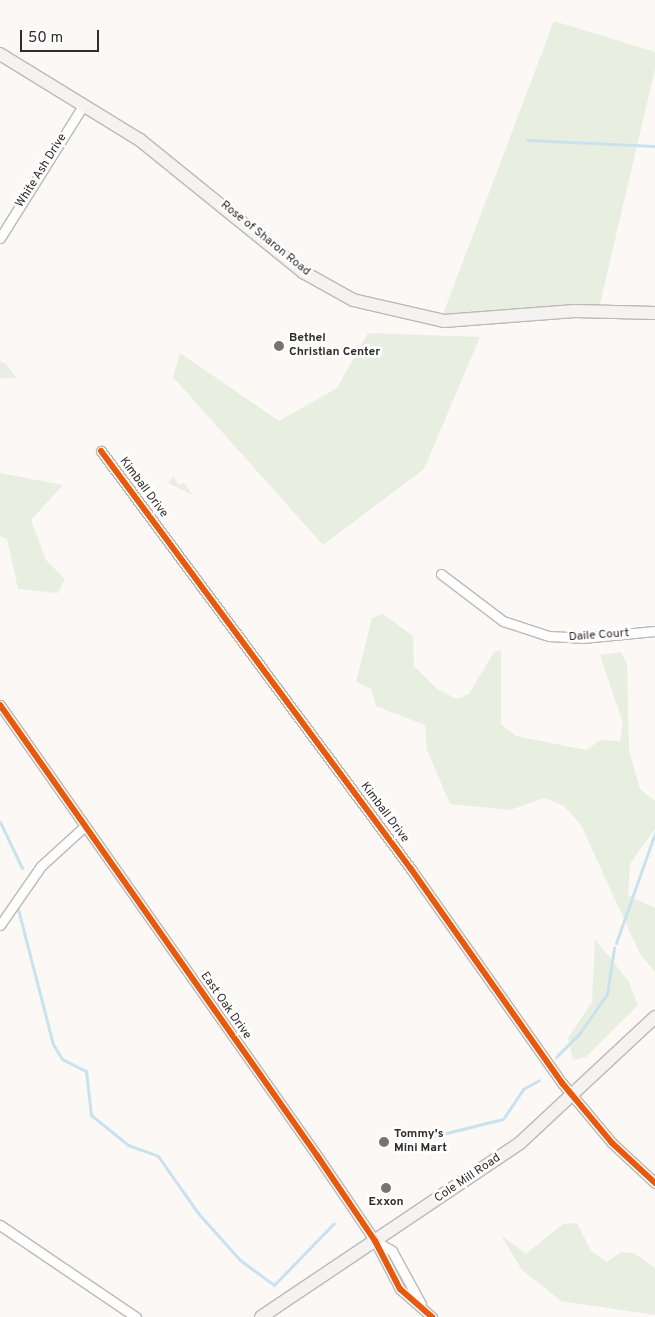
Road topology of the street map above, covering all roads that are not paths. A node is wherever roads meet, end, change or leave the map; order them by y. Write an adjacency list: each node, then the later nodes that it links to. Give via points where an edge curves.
1 (0, 54): 2 (street, Rose of Sharon Road)
2 (84, 104): 3 (street, White Ash Drive); 4 (street, Rose of Sharon Road, via 168,161 303,272 375,309 426,320 465,322 575,311)
3 (0, 238)
4 (655, 313)
5 (101, 451): 12 (street, Kimball Drive, via 411,869)
6 (441, 574): 7 (street, Daile Court, via 503,620 548,636 582,638)
7 (655, 631)
8 (0, 705): 9 (street, East Oak Drive)
9 (85, 826): 10 (street, via 41,866); 15 (street, East Oak Drive)
10 (0, 925)
11 (655, 1016): 12 (street, Cole Mill Road)
12 (572, 1097): 13 (street, Kimball Drive); 15 (street, Cole Mill Road, via 521,1142)
13 (655, 1183)
14 (0, 1225): 17 (street)
15 (375, 1241): 16 (street, East Oak Drive, via 400,1289); 16 (street, East Oak Drive, via 392,1251); 18 (street, Cole Mill Road)
16 (422, 1306): 19 (street, East Oak Drive)
17 (136, 1317)
18 (261, 1317)
19 (432, 1317)

